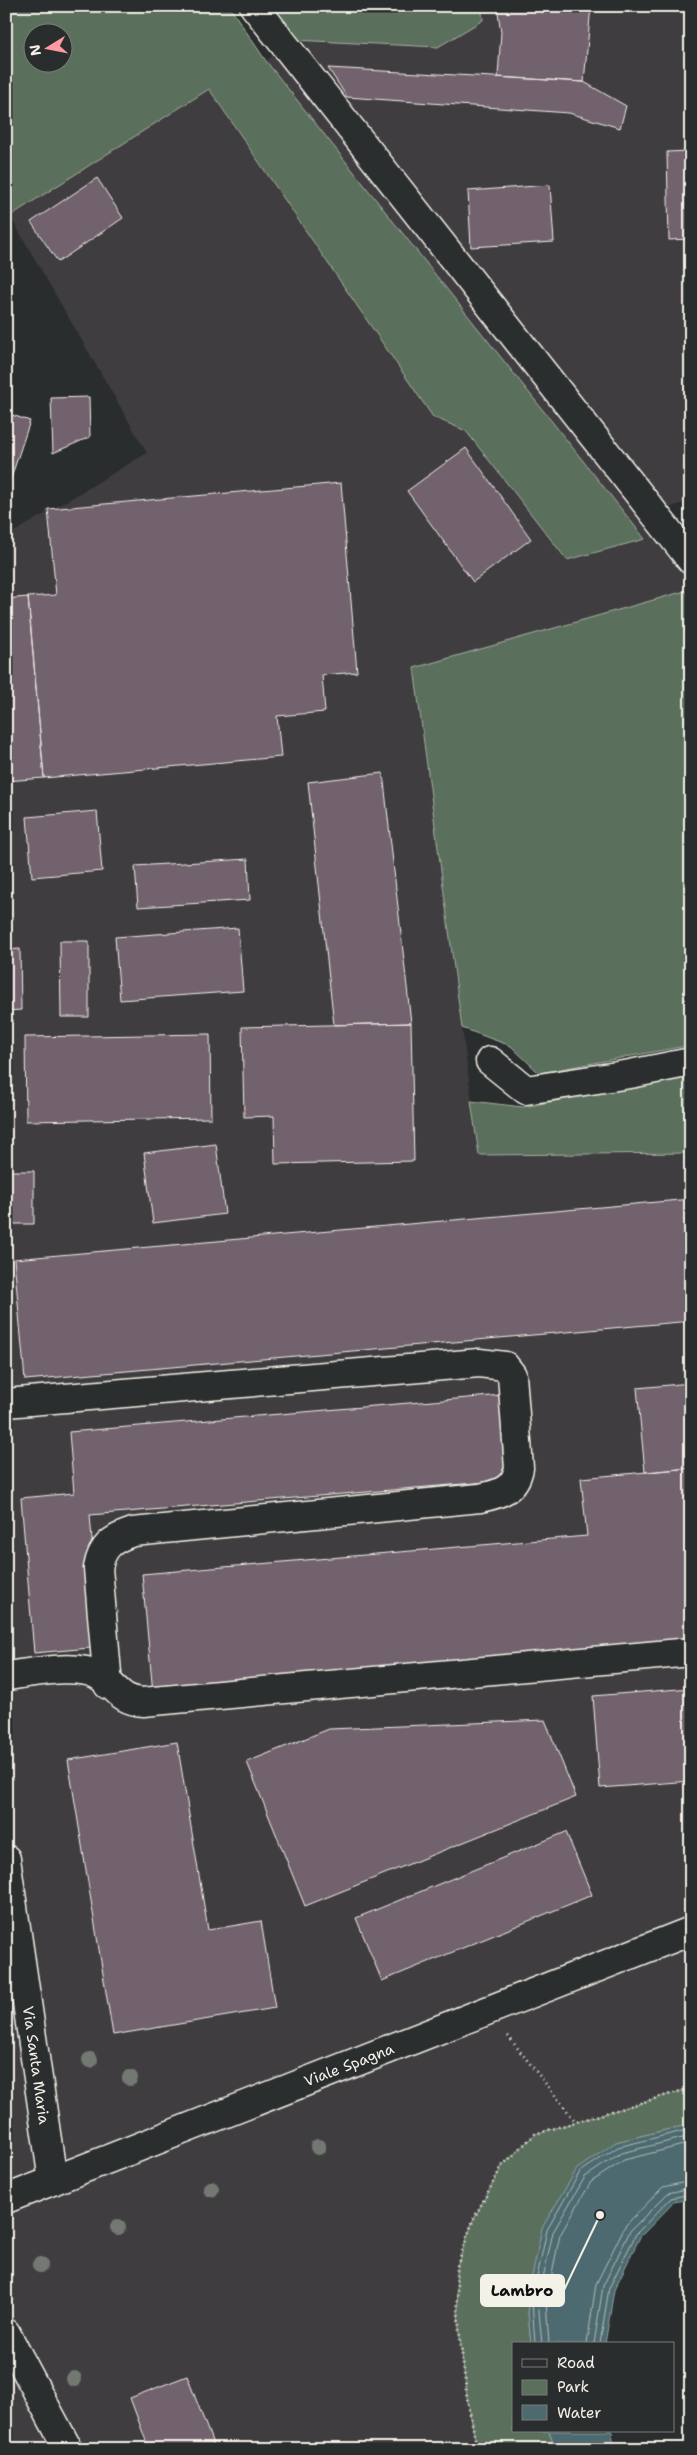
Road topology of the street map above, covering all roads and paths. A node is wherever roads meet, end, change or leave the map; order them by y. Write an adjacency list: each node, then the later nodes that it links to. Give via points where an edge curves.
1 (254, 6): 2 (street)
2 (691, 560)
3 (490, 1061): 4 (street, via 526,1090)
4 (691, 1062)
5 (6, 1403): 8 (street, via 480,1363 505,1366 512,1375 519,1468 512,1486 501,1492 480,1498 132,1532 108,1543 100,1554 98,1568)
6 (691, 1652): 8 (street, via 143,1702 131,1702)
7 (6, 1676): 8 (street, via 85,1670 100,1676)
8 (108, 1685)
9 (7, 1869): 14 (street, Via Santa Maria)
10 (691, 1931): 11 (street, Viale Spagna)
11 (488, 2010): 13 (path); 14 (street, Viale Spagna)
12 (691, 2088): 13 (path)
13 (576, 2122): 18 (path, via 535,2134 502,2166 472,2220 456,2269 467,2397)
14 (53, 2181): 15 (street, Viale Spagna)
15 (6, 2199)
16 (6, 2333): 17 (street)
17 (68, 2449)
18 (478, 2449)

